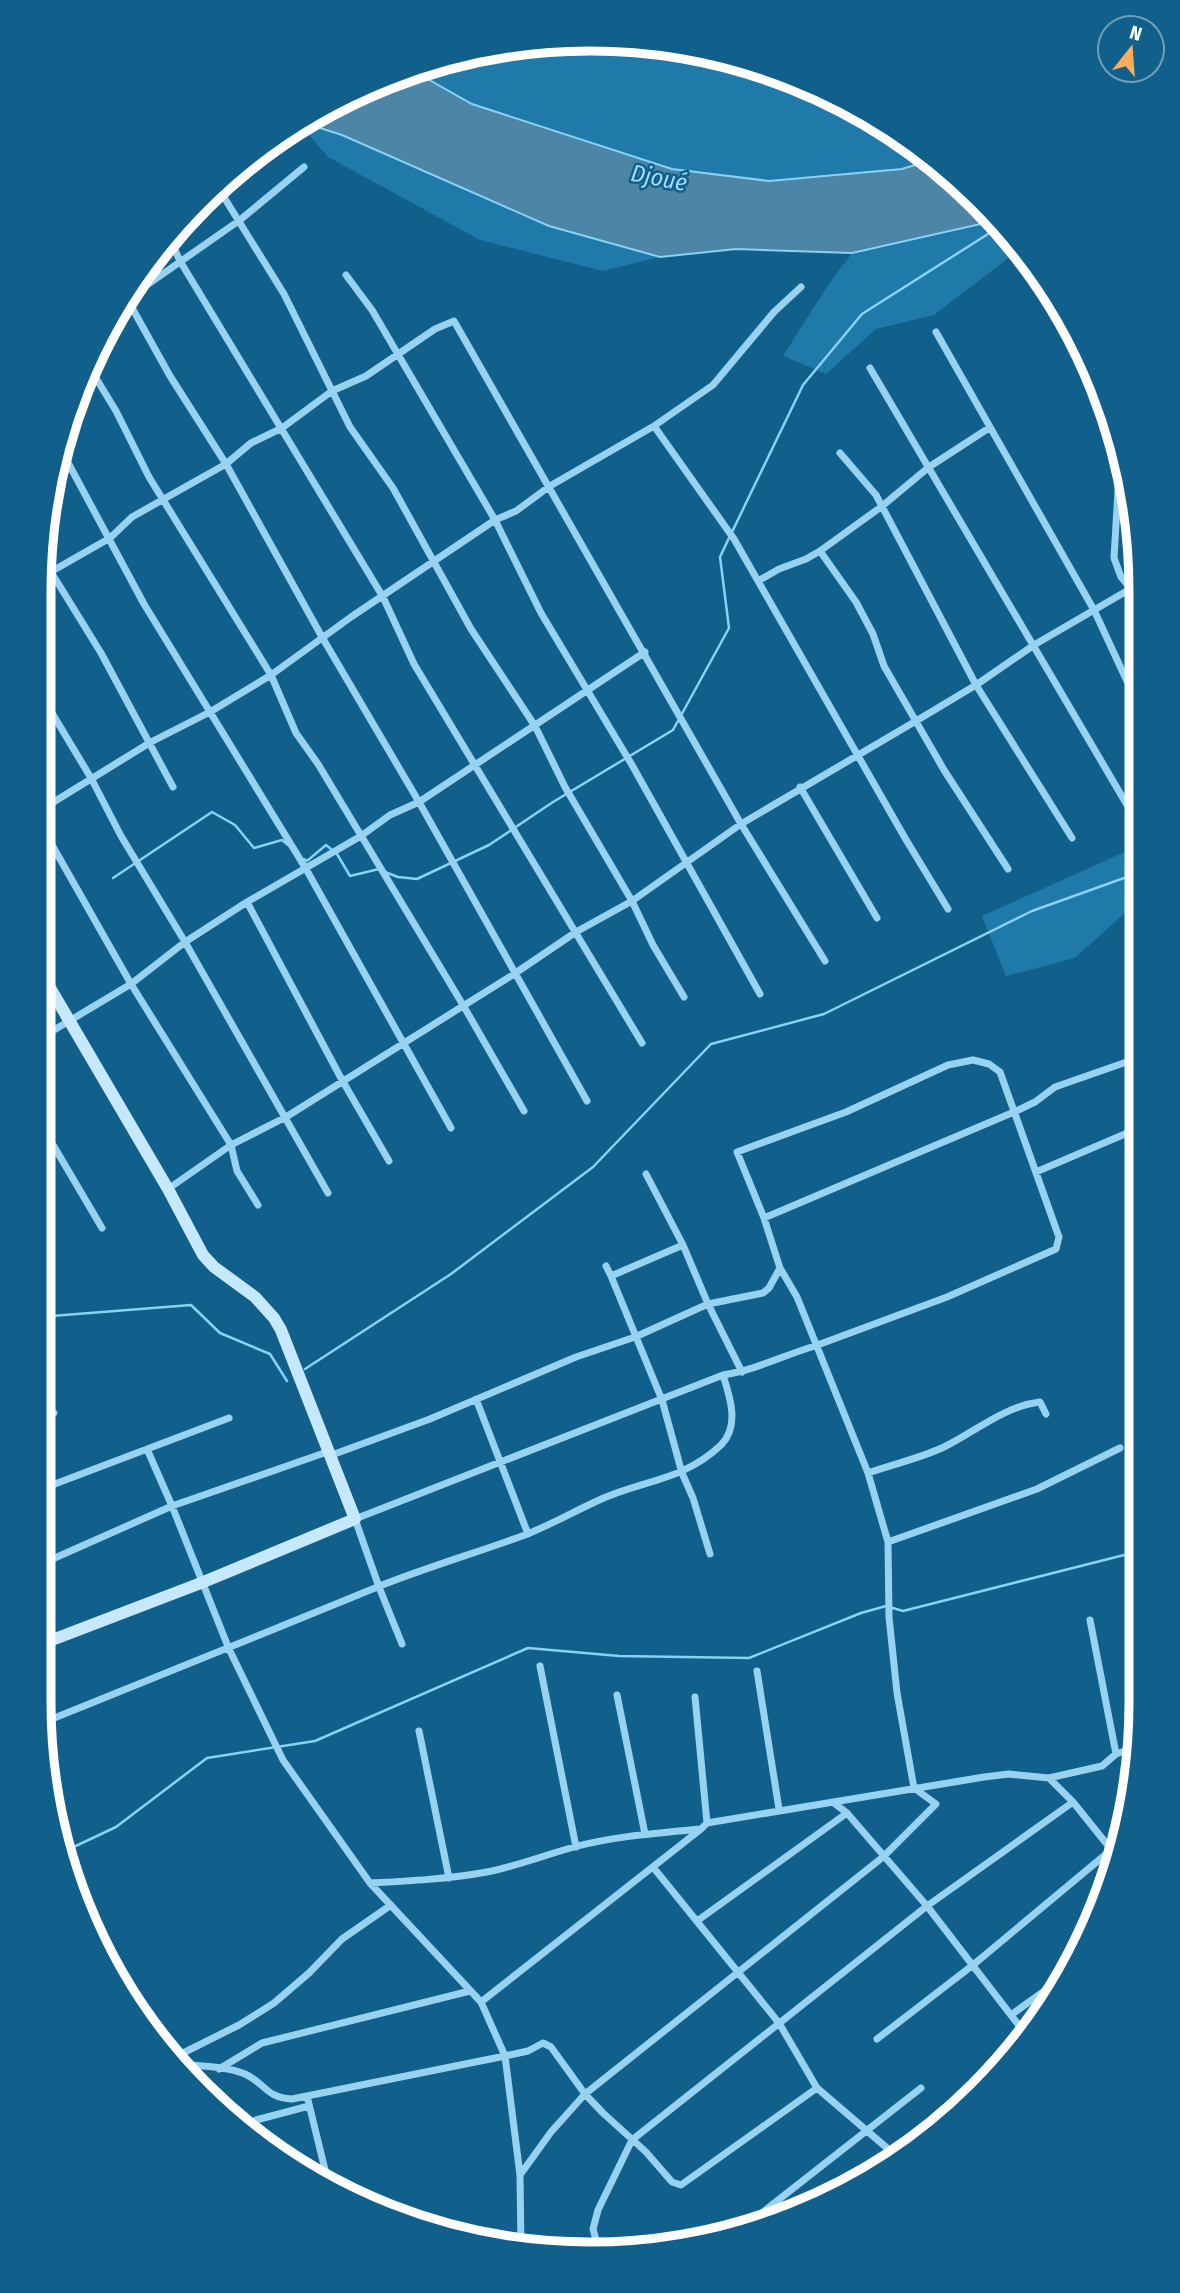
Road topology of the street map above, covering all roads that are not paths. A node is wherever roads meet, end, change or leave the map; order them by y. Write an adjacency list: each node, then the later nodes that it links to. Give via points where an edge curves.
1 (304, 167): 3 (street)
2 (223, 195): 3 (street)
3 (240, 220): 5 (street); 14 (street, via 284,294)
4 (174, 248): 5 (street)
5 (180, 261): 7 (street); 16 (street)
6 (346, 275): 11 (street)
7 (146, 285)
8 (801, 287): 15 (street, via 713,385)
9 (130, 308): 20 (street)
10 (936, 332): 17 (street)
11 (398, 356): 14 (street); 23 (street, via 454,321); 26 (street)
12 (870, 368): 21 (street)
13 (95, 377): 24 (street)
14 (332, 391): 16 (street); 29 (street)
15 (654, 426): 23 (street); 32 (street)
16 (282, 428): 20 (street, via 251,443); 35 (street)
17 (989, 428): 21 (street); 36 (street)
18 (840, 453): 25 (street)
19 (67, 460): 27 (street)
20 (226, 464): 24 (street); 37 (street)
21 (929, 467): 25 (street); 38 (street)
22 (1118, 483): 33 (street, via 1114,558)
23 (550, 486): 26 (street); 39 (street)
24 (163, 501): 27 (street, via 132,517); 40 (street)
25 (881, 507): 28 (street); 41 (street)
26 (495, 520): 29 (street); 43 (street, via 541,613)
27 (110, 538): 30 (street); 45 (street)
28 (820, 551): 32 (street); 46 (street, via 856,602 884,666)
29 (433, 563): 35 (street); 47 (street)
30 (52, 571)
31 (51, 574): 48 (street)
32 (758, 581): 49 (street)
33 (1129, 581)
34 (1129, 590): 36 (street)
35 (383, 597): 37 (street); 50 (street, via 414,664)
36 (1094, 610): 38 (street); 42 (street)
37 (322, 637): 40 (street); 54 (street)
38 (1034, 645): 41 (street); 56 (street)
39 (645, 652): 43 (street); 57 (street)
40 (271, 675): 45 (street); 58 (street, via 296,733)
41 (976, 685): 46 (street); 59 (street)
42 (1129, 686)
43 (587, 691): 47 (street); 61 (street)
44 (51, 711): 51 (street)
45 (210, 712): 48 (street); 62 (street)
46 (916, 721): 49 (street); 63 (street)
47 (535, 726): 50 (street); 64 (street)
48 (151, 742): 51 (street); 53 (street)
49 (859, 755): 52 (street); 66 (street)
50 (475, 764): 54 (street); 68 (street)
51 (91, 778): 55 (street); 69 (street)
52 (800, 787): 57 (street); 67 (street)
53 (173, 788)
54 (419, 802): 58 (street); 71 (street)
55 (51, 803)
56 (1129, 808)
57 (741, 824): 61 (street); 70 (street)
58 (361, 836): 62 (street); 76 (street)
59 (1072, 838)
60 (51, 843): 72 (street)
61 (686, 864): 64 (street); 74 (street)
62 (306, 869): 65 (street); 79 (street)
63 (1008, 869)
64 (632, 901): 68 (street); 75 (street)
65 (247, 902): 69 (street); 82 (street)
66 (948, 909)
67 (877, 918)
68 (576, 932): 71 (street); 80 (street)
69 (185, 942): 72 (street); 86 (street)
70 (825, 961)
71 (514, 974): 76 (street); 83 (street)
72 (131, 984): 77 (street); 90 (street)
73 (51, 990): 77 (street)
74 (760, 994)
75 (684, 997)
76 (463, 1005): 79 (street); 84 (street)
77 (68, 1020): 78 (street); 94 (street)
78 (51, 1031)
79 (402, 1043): 82 (street); 87 (street)
80 (642, 1043)
81 (1129, 1061): 85 (street, via 1055,1087)
82 (342, 1080): 86 (street); 91 (street)
83 (587, 1101)
84 (524, 1111)
85 (1014, 1112): 92 (street); 97 (street); 97 (street, via 1000,1072 973,1060 948,1065 846,1112 737,1152)
86 (286, 1116): 90 (street); 95 (street)
87 (451, 1128)
88 (1129, 1132): 92 (street)
89 (51, 1141): 98 (street)
90 (230, 1145): 94 (street); 96 (street, via 237,1171)
91 (389, 1161)
92 (1036, 1172): 105 (street, via 1059,1237 1056,1249 947,1297)
93 (646, 1174): 99 (street)
94 (168, 1189): 116 (street, via 203,1255 256,1297 274,1318)
95 (328, 1193)
96 (258, 1205)
97 (764, 1218): 101 (street)
98 (102, 1228)
99 (683, 1245): 102 (street); 103 (street)
100 (606, 1266): 102 (street)
101 (780, 1268): 103 (street, via 763,1293); 105 (street, via 797,1297)
102 (611, 1276): 104 (street)
103 (708, 1304): 104 (street); 106 (street)
104 (635, 1338): 108 (street); 109 (street)
105 (815, 1346): 106 (street); 119 (street)
106 (742, 1372): 107 (street)
107 (723, 1375): 109 (street); 118 (street, via 732,1405 729,1433 722,1444)
108 (476, 1399): 116 (street); 117 (street)
109 (662, 1400): 117 (street); 118 (street)
110 (54, 1413): 111 (street)
111 (51, 1414)
112 (1046, 1414): 119 (street, via 1040,1402 1014,1408 943,1448)
113 (229, 1418): 115 (street)
114 (1120, 1448): 124 (street, via 1037,1489)
115 (147, 1449): 120 (street); 121 (street)
116 (328, 1454): 121 (street); 122 (street)
117 (502, 1462): 122 (street); 123 (street)
118 (682, 1473): 123 (street, via 600,1500); 125 (street)
119 (867, 1473): 124 (street)
120 (51, 1485)
121 (173, 1506): 126 (street); 127 (street)
122 (355, 1519): 127 (street); 128 (street)
123 (528, 1534): 128 (street)
124 (888, 1542): 142 (street, via 897,1693)
125 (710, 1554)
126 (51, 1560)
127 (201, 1583): 130 (street); 132 (street)
128 (379, 1587): 131 (street); 132 (street)
129 (1090, 1620): 140 (street)
130 (51, 1640)
131 (402, 1644)
132 (229, 1649): 137 (street); 156 (street, via 283,1760)
133 (540, 1666): 150 (street)
134 (757, 1671): 145 (street)
135 (617, 1695): 149 (street)
136 (695, 1697): 147 (street)
137 (51, 1719)
138 (419, 1731): 155 (street)
139 (1127, 1750): 140 (street)
140 (1116, 1754): 141 (street, via 1102,1766)
141 (1049, 1778): 142 (street, via 1009,1774); 143 (street)
142 (914, 1788): 144 (street); 153 (street, via 936,1804)
143 (1073, 1802): 151 (street); 158 (street)
144 (834, 1803): 145 (street); 146 (street)
145 (779, 1809): 147 (street)
146 (847, 1813): 153 (street); 159 (street)
147 (707, 1823): 148 (street)
148 (701, 1829): 149 (street); 154 (street)
149 (645, 1834): 150 (street)
150 (576, 1847): 155 (street)
151 (1109, 1848)
152 (1108, 1852): 160 (street)
153 (883, 1857): 158 (street); 161 (street)
154 (653, 1867): 159 (street); 164 (street)
155 (449, 1878): 156 (street)
156 (370, 1883): 157 (street)
157 (391, 1905): 163 (street); 169 (street, via 342,1939 274,2003)
158 (927, 1906): 160 (street); 166 (street)
159 (697, 1921): 161 (street)
160 (973, 1965): 165 (street); 168 (street)
161 (738, 1971): 166 (street); 175 (street)
162 (1047, 1989): 165 (street)
163 (470, 1991): 164 (street); 172 (street, via 262,2043)
164 (481, 2001): 170 (street)
165 (1011, 2015): 167 (street)
166 (779, 2023): 173 (street); 180 (street)
167 (1021, 2027)
168 (877, 2039)
169 (181, 2055)
170 (505, 2056): 175 (street, via 543,2043); 176 (street); 183 (street)
171 (191, 2065): 172 (street)
172 (219, 2069): 176 (street, via 247,2075 275,2097)
173 (817, 2088): 179 (street); 180 (street, via 681,2185 672,2182)
174 (921, 2088): 179 (street)
175 (585, 2094): 180 (street); 183 (street)
176 (307, 2096): 177 (street)
177 (309, 2106): 178 (street); 182 (street)
178 (252, 2123)
179 (867, 2130): 181 (street); 184 (street)
180 (632, 2140): 186 (street, via 608,2186 593,2229)
181 (890, 2151)
182 (326, 2173)
183 (520, 2175): 185 (street)
184 (759, 2215)
185 (521, 2238)
186 (600, 2242)

